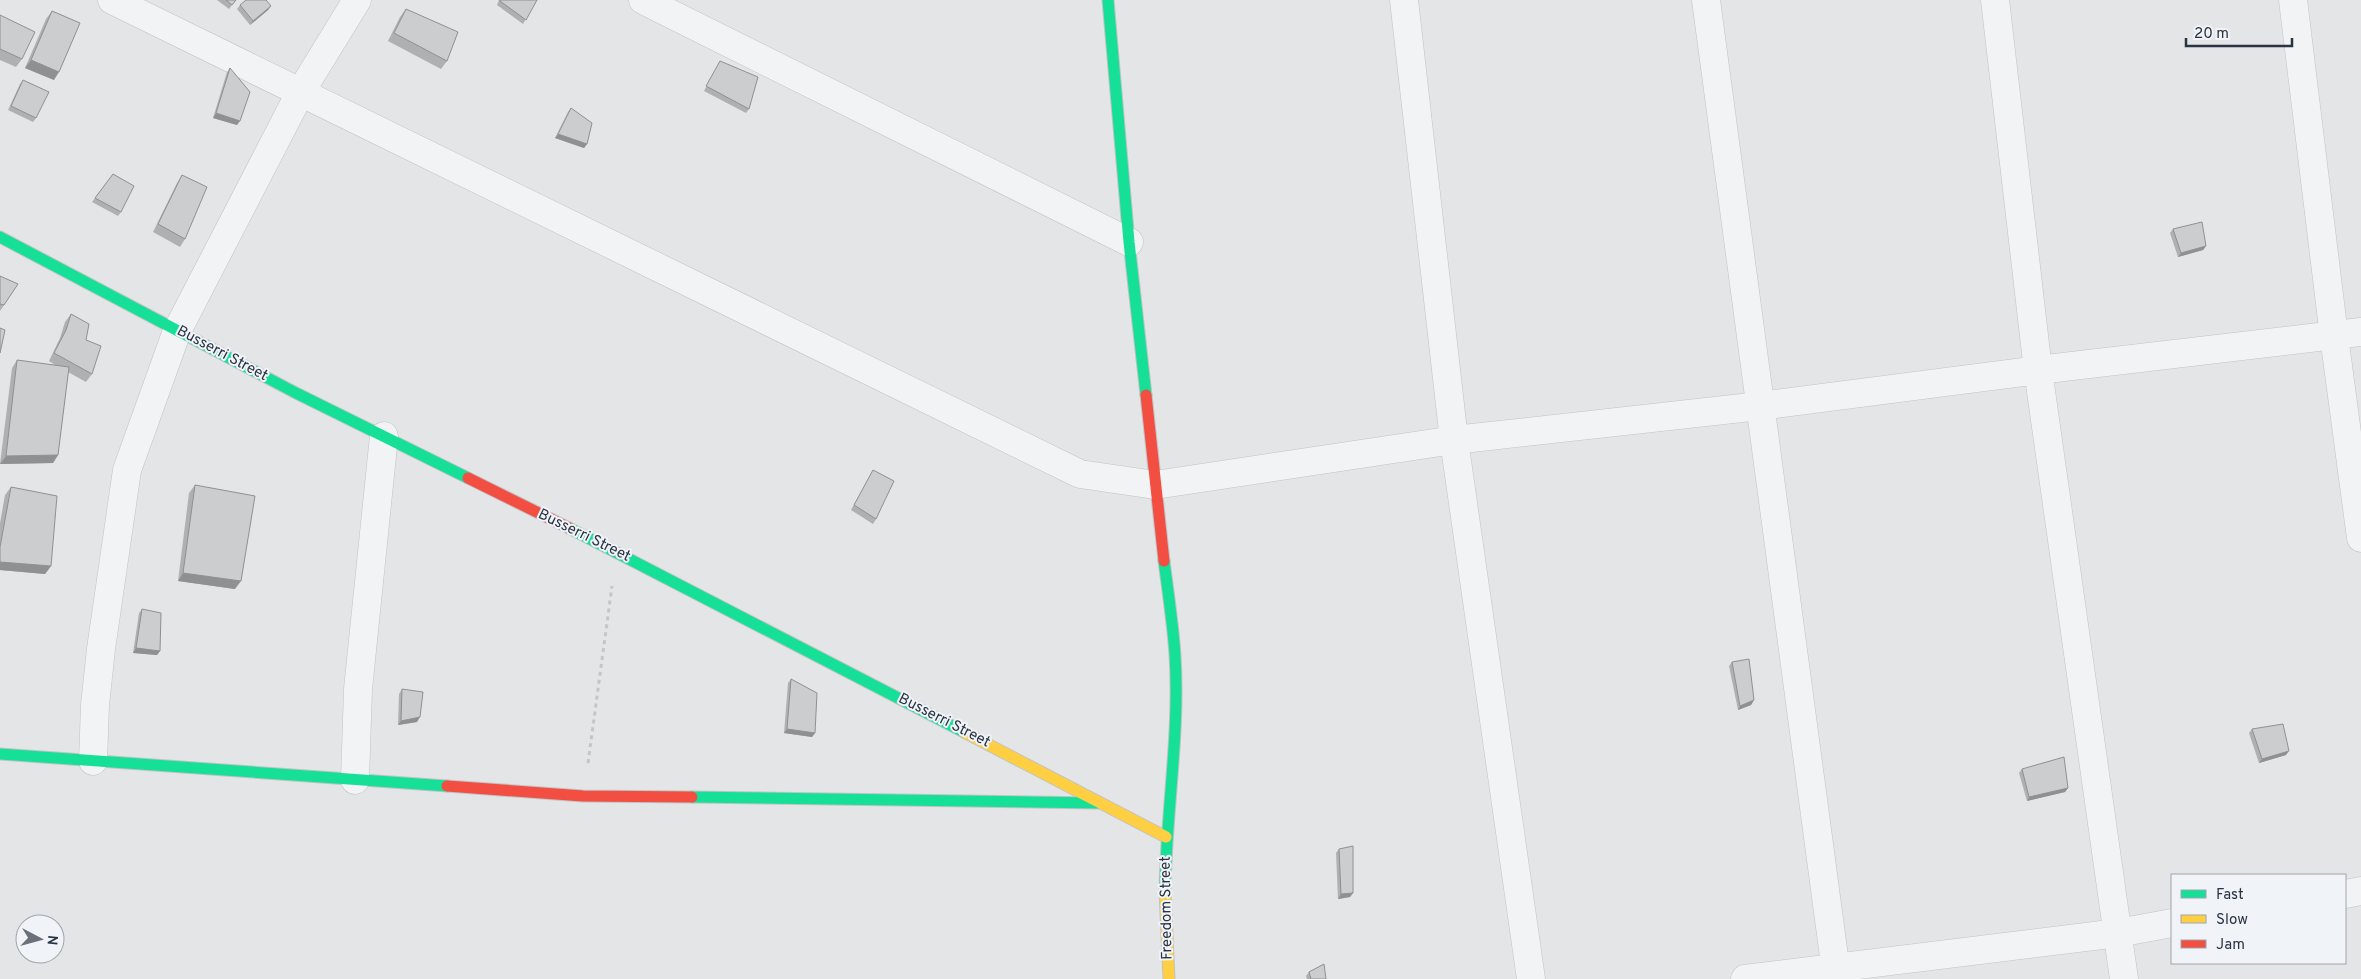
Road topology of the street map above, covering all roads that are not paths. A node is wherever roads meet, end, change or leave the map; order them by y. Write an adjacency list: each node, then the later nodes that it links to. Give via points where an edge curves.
1 (112, 0): 9 (street)
2 (357, 0): 9 (street)
3 (643, 0): 11 (street)
4 (1108, 0): 11 (street, Freedom Street)
5 (1404, 0): 18 (street)
6 (1706, 0): 16 (street)
7 (1995, 0): 15 (street)
8 (2293, 0): 14 (street)
9 (300, 93): 12 (street); 19 (street, via 1080,474)
10 (0, 237): 12 (street, Busserri Street)
11 (1129, 242): 19 (street, Freedom Street)
12 (177, 331): 17 (street, Busserri Street); 22 (street, via 126,470 101,649)
13 (2361, 332): 14 (street)
14 (2334, 336): 15 (street); 20 (street)
15 (2038, 370): 16 (street); 29 (street)
16 (1760, 406): 18 (street); 30 (street)
17 (384, 436): 23 (street, via 358,689); 24 (street, Busserri Street, via 617,552)
18 (1454, 440): 19 (street); 32 (street)
19 (1156, 485): 25 (street, Freedom Street, via 1175,656 1174,727)
20 (2361, 538)
21 (0, 754): 22 (street)
22 (93, 761): 23 (street)
23 (354, 780): 24 (street, via 583,796)
24 (1102, 803): 25 (street, Busserri Street)
25 (1166, 838): 31 (street, Freedom Street)
26 (2361, 891): 27 (street)
27 (2346, 894)
28 (2171, 923): 29 (street)
29 (2118, 933): 30 (street); 34 (street)
30 (1836, 974): 33 (street)
31 (1169, 979)
32 (1531, 979)
33 (1745, 979)
34 (2124, 979)

